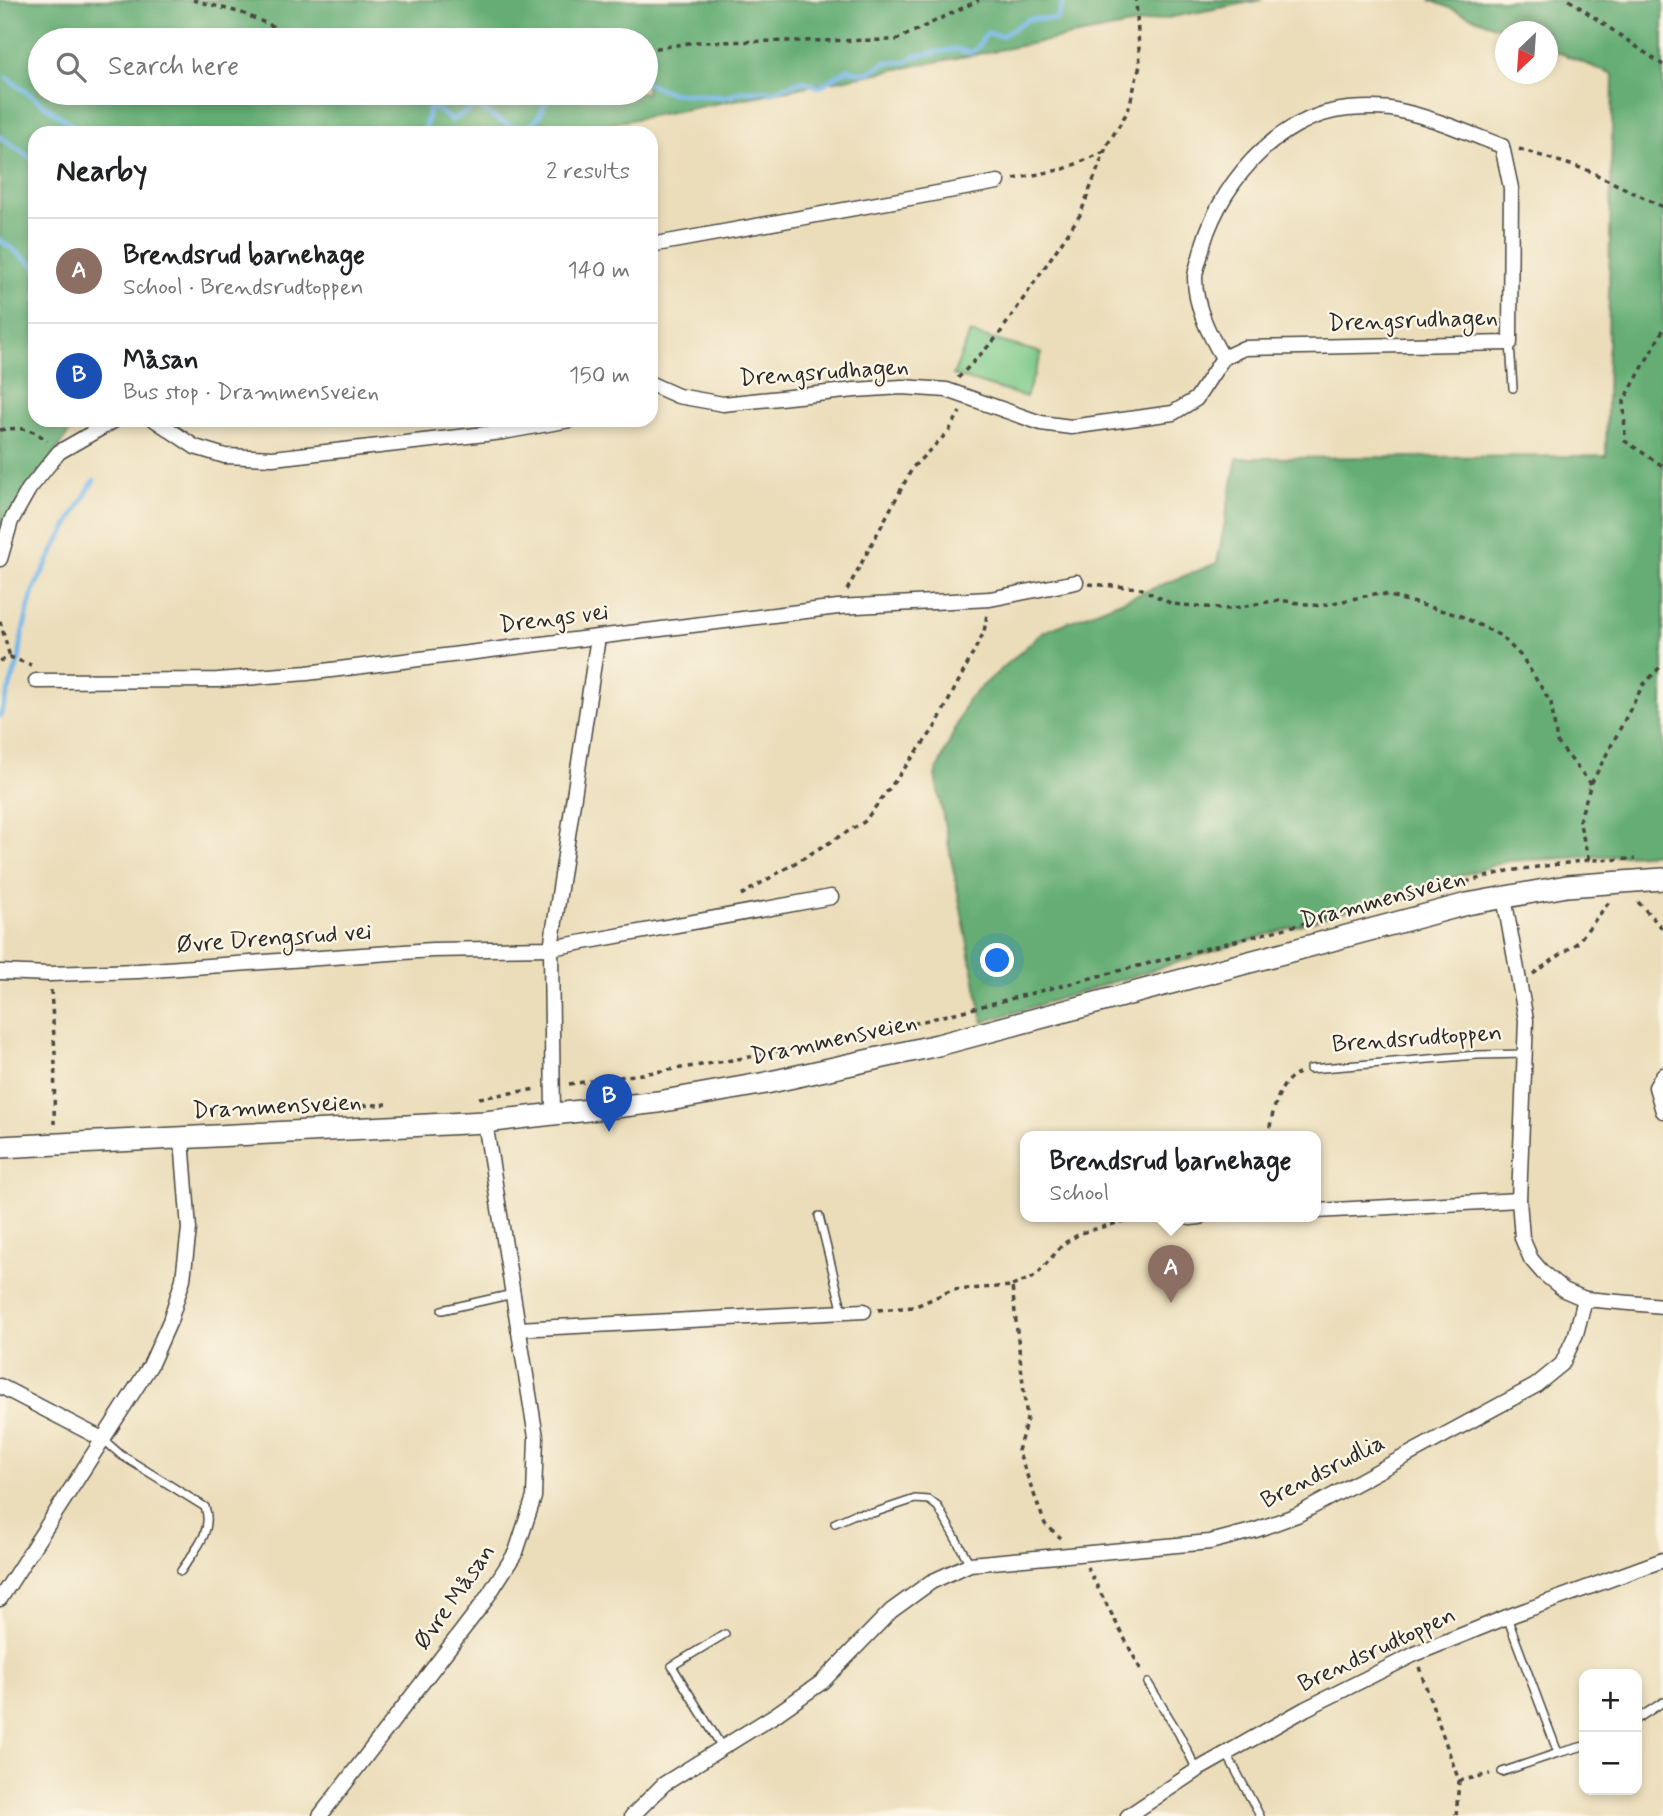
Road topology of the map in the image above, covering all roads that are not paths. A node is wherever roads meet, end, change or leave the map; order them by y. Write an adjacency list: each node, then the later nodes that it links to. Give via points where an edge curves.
1 (998, 182): 2 (street)
2 (658, 245)
3 (1510, 343): 4 (street, Drengsrudhagen, via 1244,348); 4 (street, Drengsrudhagen, via 1511,188 1502,146 1394,109 1346,110 1304,120 1277,137 1232,184 1213,214 1195,278 1204,325); 6 (lane)
4 (1223, 358): 5 (street, Drengsrudhagen, via 1196,399 1173,413 1071,427 1041,423 947,390 902,387 723,404 678,396)
5 (658, 387)
6 (1513, 388)
7 (103, 427): 10 (street, via 59,452 29,489 11,521)
8 (165, 427): 9 (street, via 195,447 225,456 273,458)
9 (531, 427)
10 (0, 559)
11 (1076, 582): 12 (street, Drengs vei, via 990,598 838,607)
12 (598, 636): 13 (street, Drengs vei, via 307,673 218,680); 17 (street)
13 (36, 681)
14 (1663, 879): 16 (main road, Drammensveien, via 1567,886)
15 (831, 897): 17 (street, Øvre Drengsrud vei)
16 (1504, 897): 19 (street, Brendsrudtoppen, via 1526,1020); 23 (main road, Drammensveien, via 850,1065 658,1102)
17 (551, 948): 18 (street, Øvre Drengsrud vei, via 432,950 50,974); 23 (street)
18 (0, 972)
19 (1527, 1054): 20 (lane, Brendsrudtoppen); 27 (street, Brendsrudtoppen)
20 (1310, 1069)
21 (1663, 1075): 22 (street, via 1656,1087)
22 (1663, 1111)
23 (553, 1115): 24 (main road, Drammensveien)
24 (485, 1122): 25 (main road, Drammensveien); 30 (street, Øvre Måsan)
25 (182, 1139): 26 (main road, Drammensveien); 38 (street, via 189,1229 183,1279 150,1366)
26 (0, 1147)
27 (1519, 1200): 28 (street); 31 (street, Brendsrudtoppen, via 1522,1238 1531,1259 1564,1290)
28 (1321, 1212)
29 (819, 1216): 35 (lane)
30 (513, 1294): 33 (lane); 36 (street, Øvre Måsan)
31 (1585, 1299): 32 (street, Brendsrudtoppen); 41 (street, Brendsrudlia, via 1562,1364 1535,1386 1297,1516 1210,1542)
32 (1663, 1306)
33 (442, 1310)
34 (864, 1311): 35 (street)
35 (843, 1314): 36 (street)
36 (518, 1329): 55 (street, Øvre Måsan, via 536,1437 534,1497 516,1552 484,1602)
37 (0, 1386): 38 (street)
38 (104, 1440): 42 (lane, via 205,1507 206,1533); 43 (street)
39 (835, 1523): 41 (lane, via 915,1499 929,1500 938,1507)
40 (1663, 1560): 44 (street, Brendsrudtoppen)
41 (970, 1564): 49 (street, Brendsrudlia, via 931,1583 891,1611 822,1682)
42 (181, 1571)
43 (0, 1599)
44 (1507, 1617): 51 (lane); 52 (street, Brendsrudtoppen, via 1415,1654)
45 (725, 1633): 49 (lane, via 672,1667)
46 (1148, 1683): 53 (lane)
47 (1663, 1702): 48 (lane)
48 (1642, 1716)
49 (722, 1746): 56 (street, Brendsrudlia, via 664,1784)
50 (1579, 1747): 51 (lane)
51 (1558, 1753): 54 (lane)
52 (1227, 1754): 53 (street, Brendsrudtoppen); 58 (lane)
53 (1197, 1770): 57 (street, Brendsrudtoppen)
54 (1502, 1772)
55 (320, 1816)
56 (632, 1816)
57 (1128, 1816)
58 (1260, 1816)

